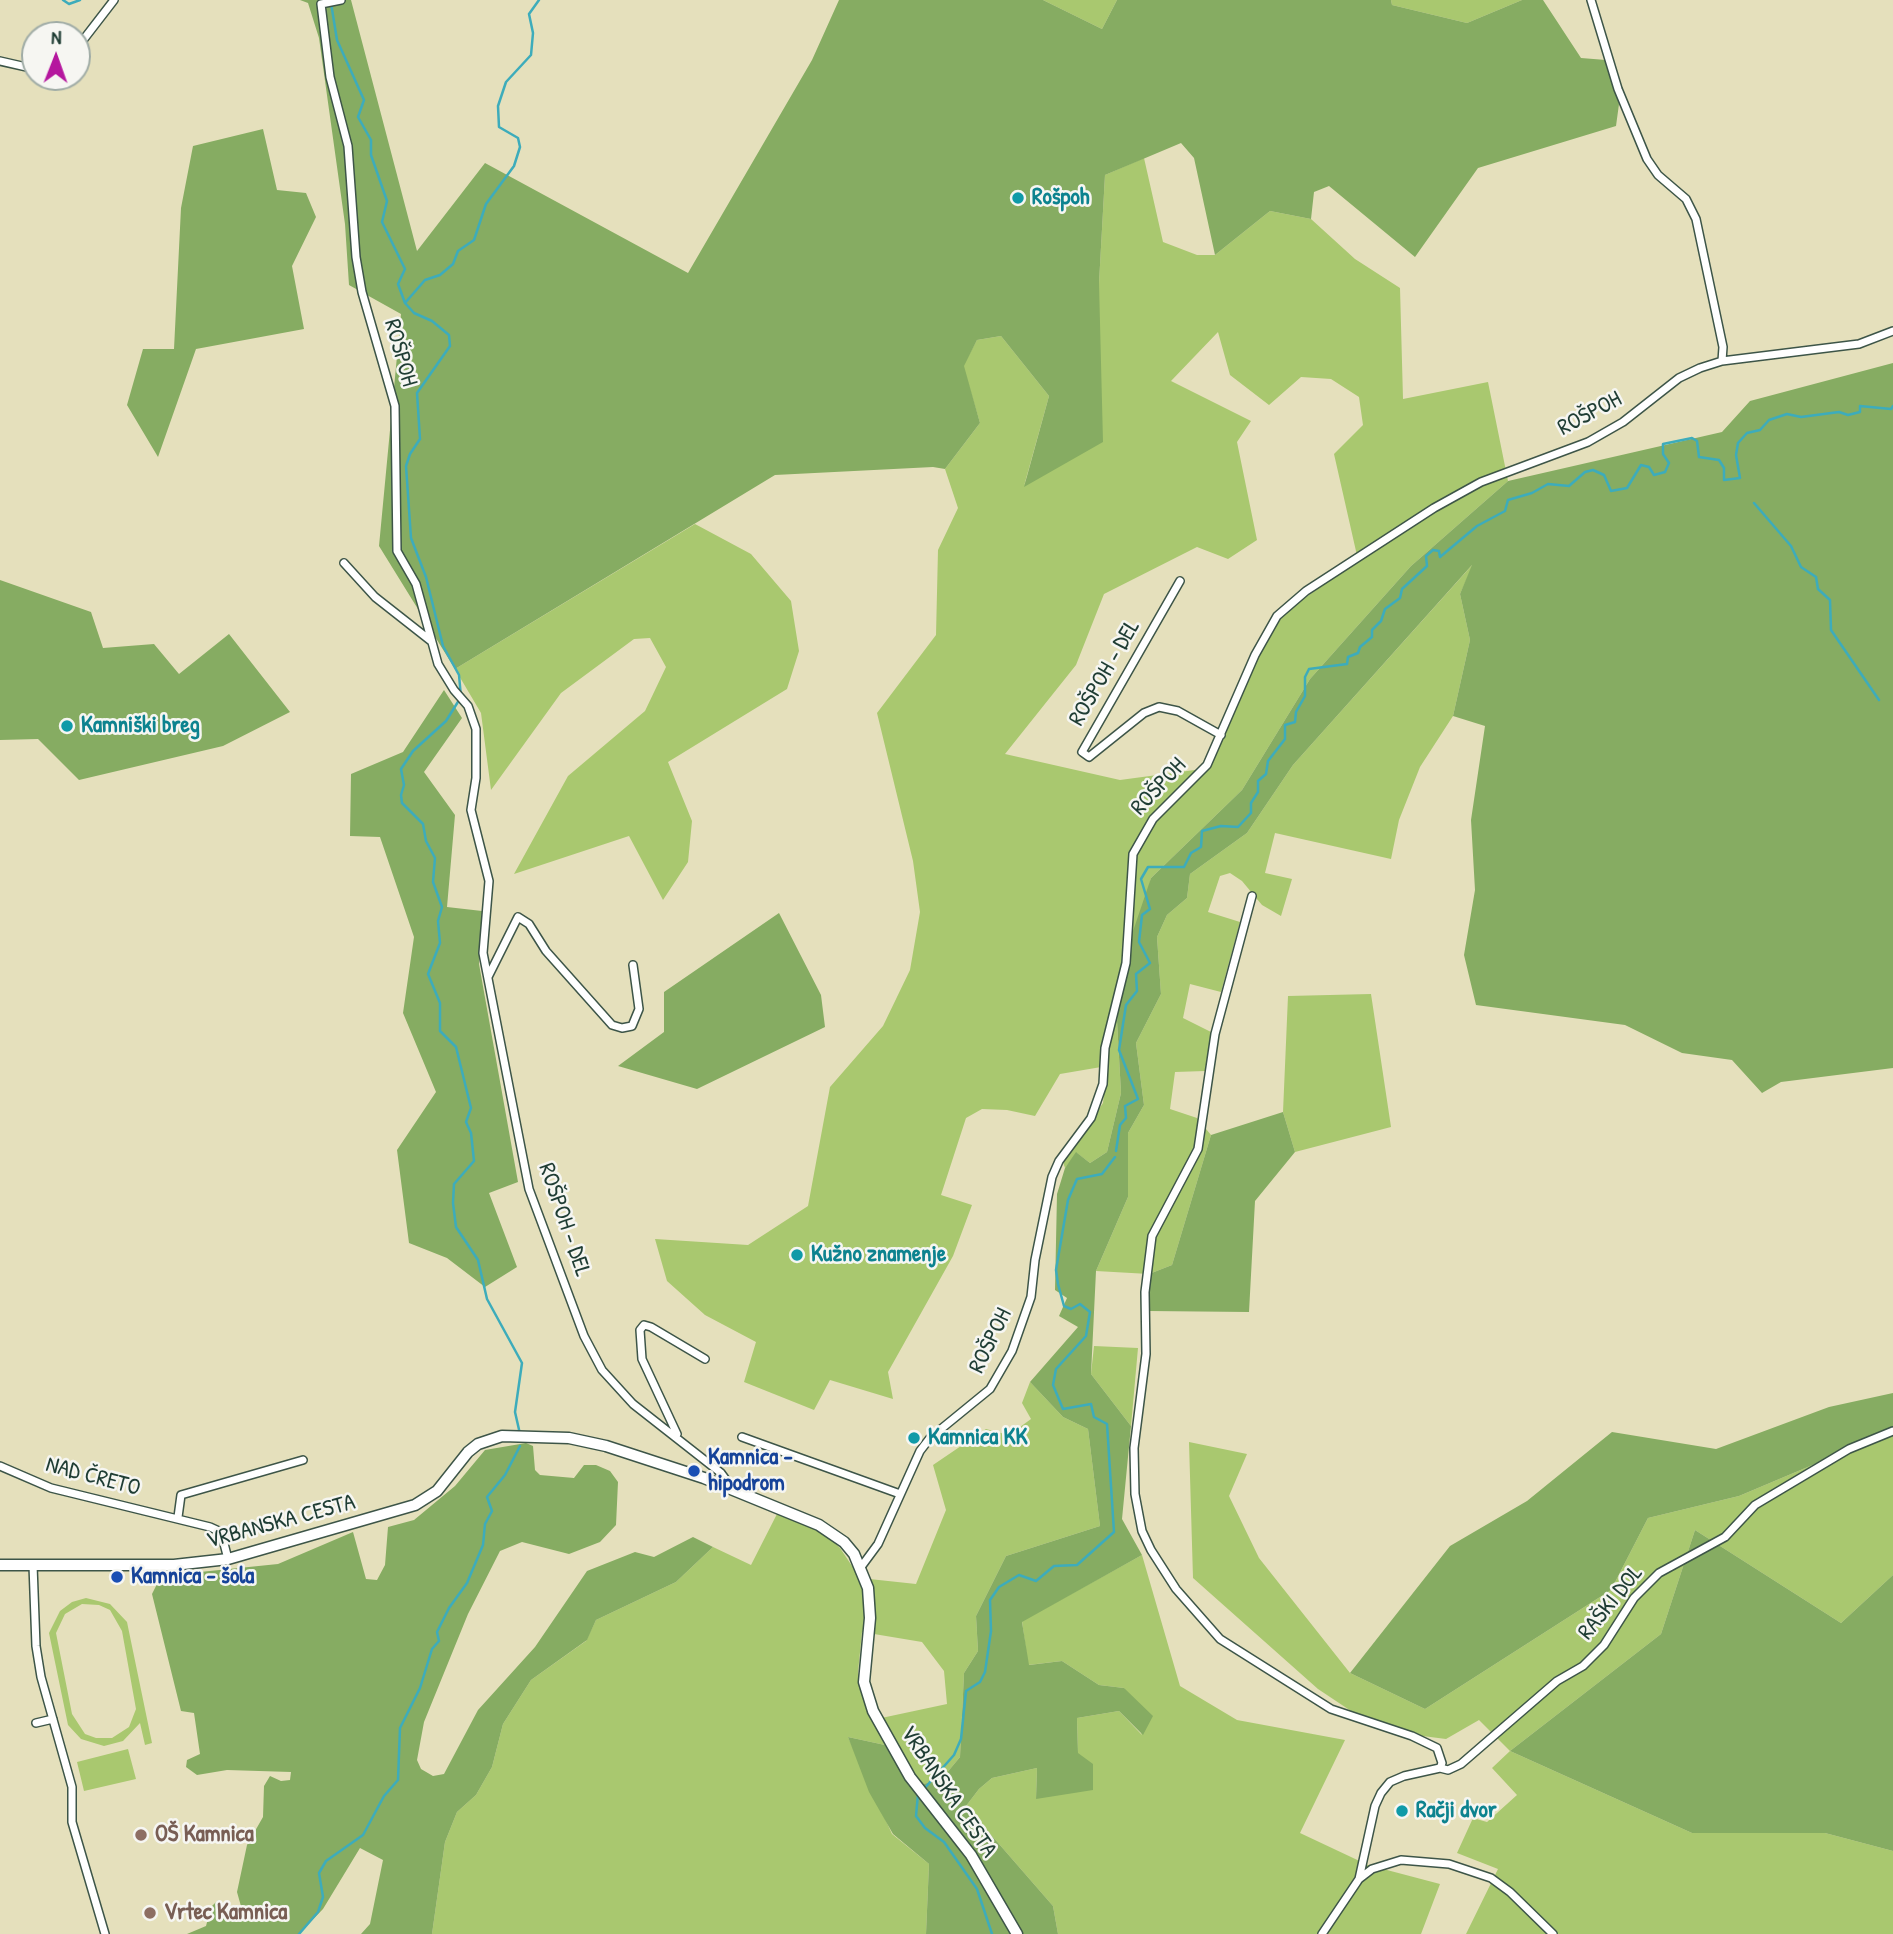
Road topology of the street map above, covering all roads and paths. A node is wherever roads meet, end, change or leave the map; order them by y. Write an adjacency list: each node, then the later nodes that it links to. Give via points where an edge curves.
1 (114, 0): 5 (street)
2 (1591, 0): 9 (street, via 1618,89 1647,159 1686,199 1696,219 1723,346)
3 (339, 1): 4 (street)
4 (322, 3): 12 (street, ROŠPOH, via 330,77 348,146 362,292 395,406 397,551 416,584)
5 (91, 30)
6 (0, 61): 7 (street)
7 (21, 66)
8 (1893, 331): 9 (street, ROŠPOH, via 1859,344)
9 (1722, 361): 14 (street, ROŠPOH, via 1679,378 1623,422 1588,442 1469,489 1306,591 1267,631)
10 (344, 563): 12 (street, via 375,597)
11 (1181, 581): 14 (street, ROŠPOH - DEL, via 1082,752 1089,757 1143,713 1159,708 1178,711)
12 (432, 641): 13 (street, ROŠPOH, via 438,664)
13 (468, 706): 17 (street, ROŠPOH - DEL, via 477,749 471,810 489,881 484,953)
14 (1221, 735): 25 (street, ROŠPOH, via 1207,765 1153,819 1133,853 1126,963 1105,1048 1103,1084 1091,1118 1052,1177 1031,1297 1012,1351 990,1389 930,1438)
15 (1252, 896): 33 (street, via 1214,1034 1198,1149 1152,1237 1145,1293 1146,1356 1134,1448 1142,1531 1176,1589 1220,1639 1331,1709 1437,1748)
16 (633, 965): 17 (street, via 639,1009 632,1026 622,1028 611,1025 546,951 529,924 518,917)
17 (488, 976): 20 (street, ROŠPOH - DEL, via 529,1189 584,1336 602,1370 633,1404)
18 (705, 1359): 20 (street, ROŠPOH - DEL, via 651,1327 644,1325 640,1330 642,1359)
19 (1893, 1431): 33 (street, RAŠKI DOL, via 1849,1449 1755,1505 1725,1537 1659,1573 1634,1598 1604,1646 1583,1666 1557,1681 1461,1764)
20 (678, 1437): 24 (street, ROŠPOH - DEL, via 721,1473)
21 (742, 1437): 25 (street)
22 (303, 1460): 26 (street, via 181,1495)
23 (0, 1466): 26 (street, NAD ČRETO, via 51,1488)
24 (732, 1489): 27 (street, VRBANSKA CESTA, via 606,1446 569,1438 509,1435 478,1444 437,1491 415,1505); 30 (street, VRBANSKA CESTA, via 819,1525 844,1542)
25 (900, 1494): 30 (street, ROŠPOH, via 878,1544)
26 (178, 1517): 27 (street, NAD ČRETO, via 220,1532)
27 (228, 1559): 29 (street, VRBANSKA CESTA, via 174,1565)
28 (0, 1565): 29 (street, VRBANSKA CESTA)
29 (33, 1565): 31 (street, via 36,1646)
30 (861, 1567): 36 (street, VRBANSKA CESTA, via 870,1618 864,1682 873,1711 917,1788 971,1855)
31 (53, 1719): 32 (street); 35 (street, via 72,1787 72,1822)
32 (37, 1723)
33 (1440, 1768): 34 (street, RAŠKI DOL, via 1404,1776 1381,1793)
34 (1359, 1879): 37 (street); 38 (street, via 1401,1860 1448,1864 1491,1878)
35 (104, 1934)
36 (1017, 1934)
37 (1322, 1934)
38 (1553, 1934)

